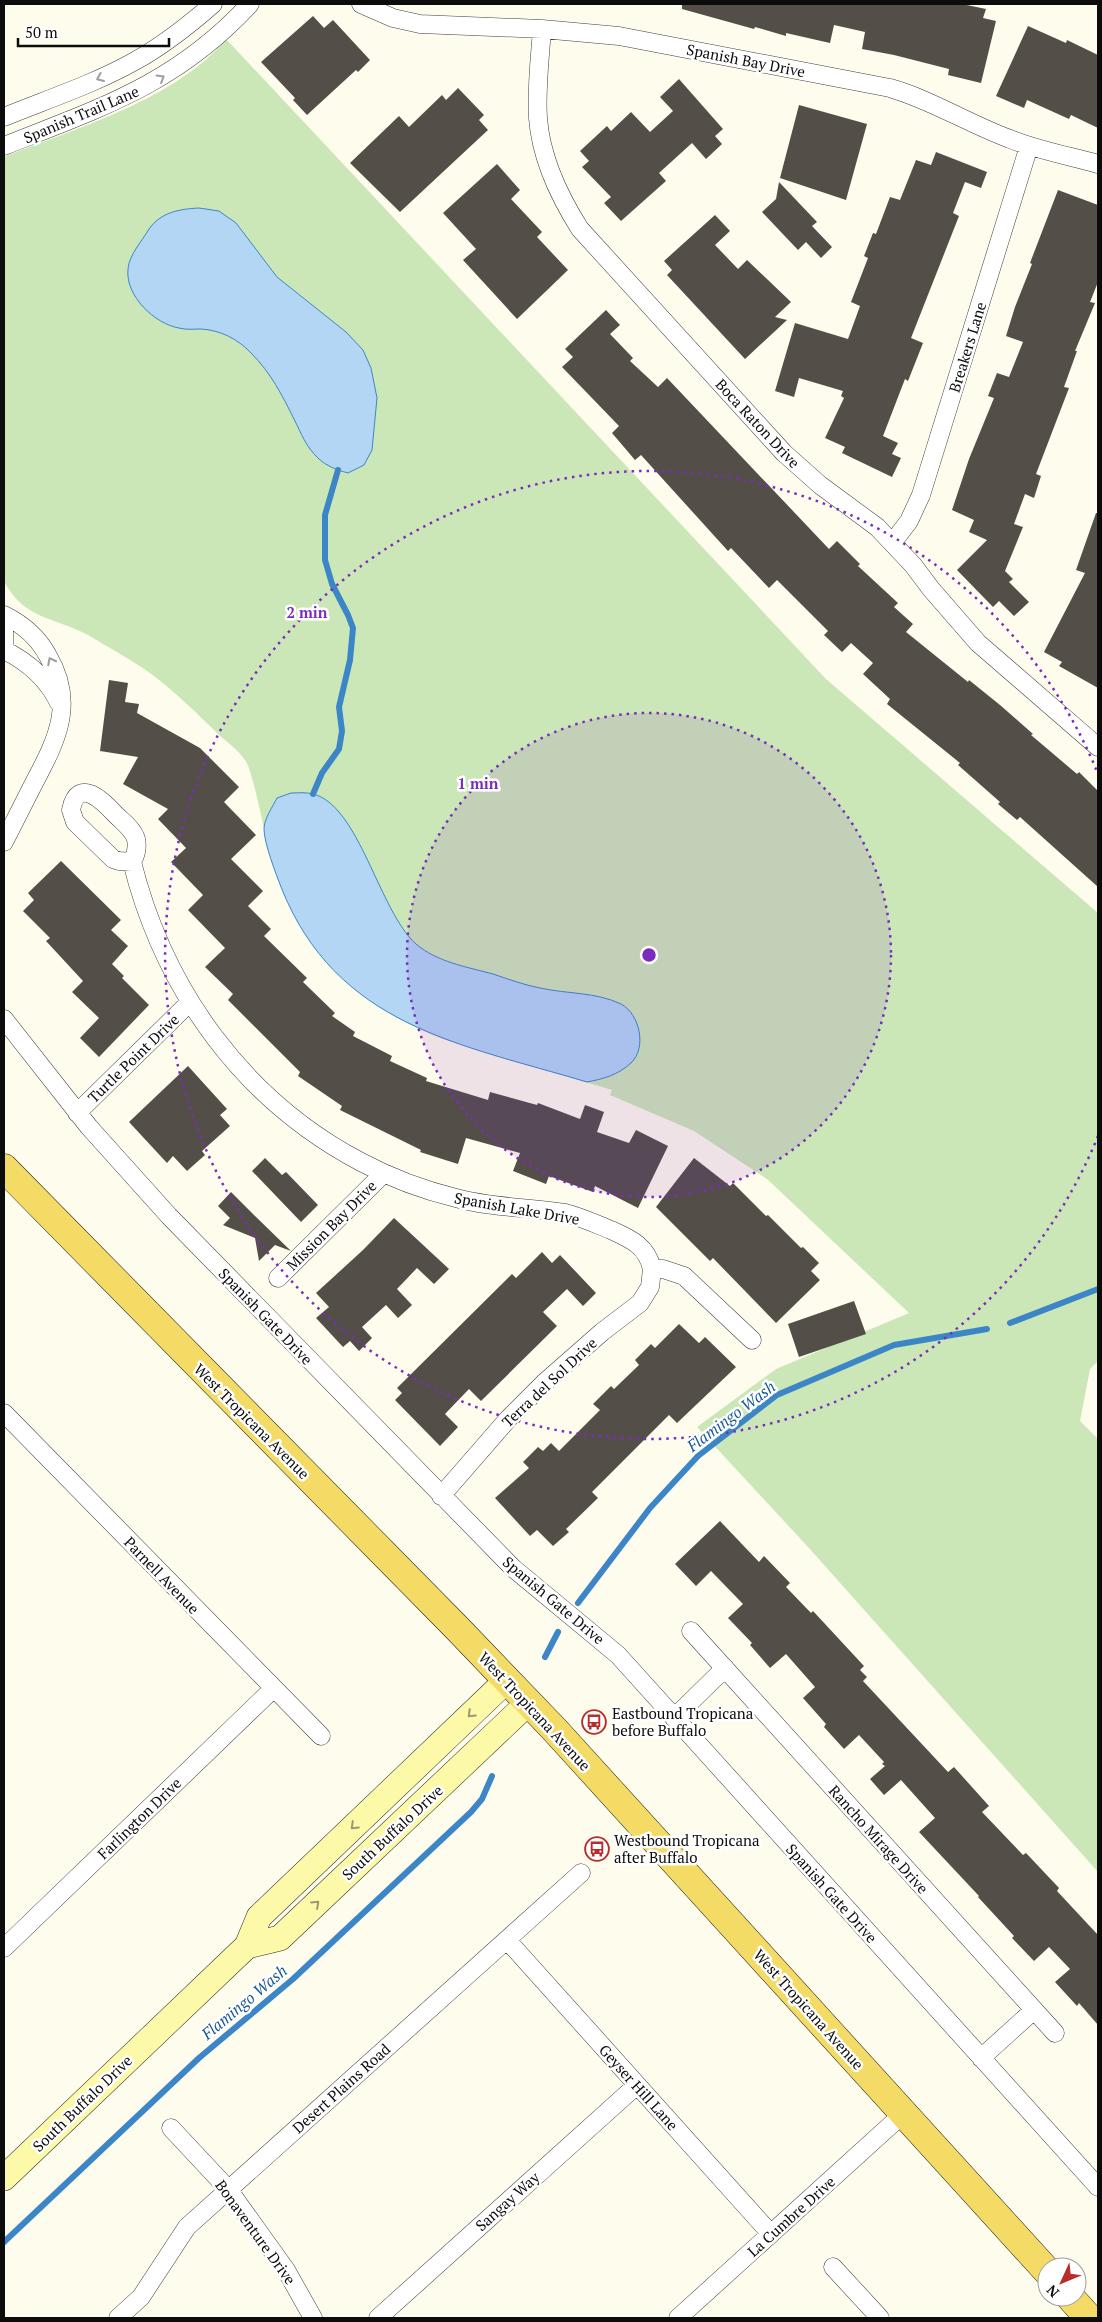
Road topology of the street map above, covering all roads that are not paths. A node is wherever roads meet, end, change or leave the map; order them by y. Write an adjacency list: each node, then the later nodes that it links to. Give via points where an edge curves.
1 (213, 4): 6 (street, Spanish Trail Lane, one-way to 6, via 164,44 135,62)
2 (250, 4): 7 (street, Spanish Trail Lane, one-way to 2, via 148,86 208,44)
3 (361, 4): 4 (street, Spanish Bay Drive)
4 (378, 8): 5 (street, Spanish Bay Drive, via 420,24)
5 (542, 29): 8 (street, Spanish Bay Drive, via 619,36 890,88 929,101 978,126); 10 (street, Boca Raton Drive, via 538,118 542,142 556,188 580,229 790,458)
6 (4, 117)
7 (4, 146)
8 (1029, 146): 9 (street, Spanish Bay Drive); 10 (street, Breakers Lane, via 921,495 909,521)
9 (1098, 164)
10 (893, 542): 15 (street, Boca Raton Drive, via 978,643)
11 (4, 615): 14 (street, one-way to 11, via 58,678 45,650 26,629)
12 (4, 630): 13 (street)
13 (4, 650): 14 (street, via 36,671)
14 (62, 707): 16 (street, via 59,730 51,751)
15 (1098, 747)
16 (4, 842)
17 (132, 862): 18 (street, Spanish Lake Drive, via 158,943)
18 (189, 1003): 20 (street, Turtle Point Drive); 22 (street, Spanish Lake Drive, via 230,1058 277,1106 332,1145)
19 (4, 1019): 20 (street, Spanish Gate Drive)
20 (77, 1113): 27 (street, Spanish Gate Drive, via 169,1216)
21 (4, 1168): 30 (main road, West Tropicana Avenue)
22 (384, 1173): 23 (street, Spanish Lake Drive, via 424,1189 489,1206 579,1217 632,1240 640,1246); 24 (street, Mission Bay Drive)
23 (652, 1270): 25 (street, via 663,1269 684,1276); 27 (street, Terra del Sol Drive, via 650,1288 640,1303 544,1383)
24 (278, 1278)
25 (752, 1340)
26 (4, 1413): 31 (street, Parnell Avenue)
27 (441, 1496): 33 (street, Spanish Gate Drive, via 513,1568 618,1655)
28 (691, 1631): 29 (street, Rancho Mirage Drive)
29 (725, 1668): 33 (street); 39 (street, Rancho Mirage Drive)
30 (506, 1680): 32 (main road, West Tropicana Avenue); 37 (main road, South Buffalo Drive, one-way to 37, via 259,1917)
31 (274, 1688): 34 (street, Parnell Avenue); 38 (street, Farlington Drive)
32 (528, 1703): 37 (main road, South Buffalo Drive, one-way to 32, via 280,1938); 43 (main road, West Tropicana Avenue)
33 (674, 1718): 41 (street, Spanish Gate Drive)
34 (321, 1736)
35 (582, 1873): 36 (street, Desert Plains Road)
36 (507, 1940): 42 (street, Geyser Hill Lane); 47 (street, Desert Plains Road)
37 (247, 1946): 45 (main road, South Buffalo Drive)
38 (4, 1948)
39 (1034, 2010): 40 (street, Rancho Mirage Drive); 41 (street)
40 (1055, 2033)
41 (982, 2058): 46 (street, Spanish Gate Drive)
42 (637, 2085): 48 (street, Geyser Hill Lane); 54 (street, Sangay Way)
43 (904, 2113): 48 (street, La Cumbre Drive); 49 (main road, West Tropicana Avenue)
44 (171, 2128): 47 (street, Bonaventure Drive)
45 (4, 2178)
46 (1098, 2187)
47 (228, 2189): 52 (street, Desert Plains Road, via 188,2227 141,2297); 53 (street, Bonaventure Drive, via 286,2270)
48 (771, 2234): 55 (street, La Cumbre Drive)
49 (1037, 2260)
50 (833, 2267): 56 (street)
51 (1079, 2307): 57 (main road)
52 (118, 2318)
53 (313, 2318)
54 (378, 2318)
55 (678, 2318)
56 (880, 2318)
57 (1089, 2318)

